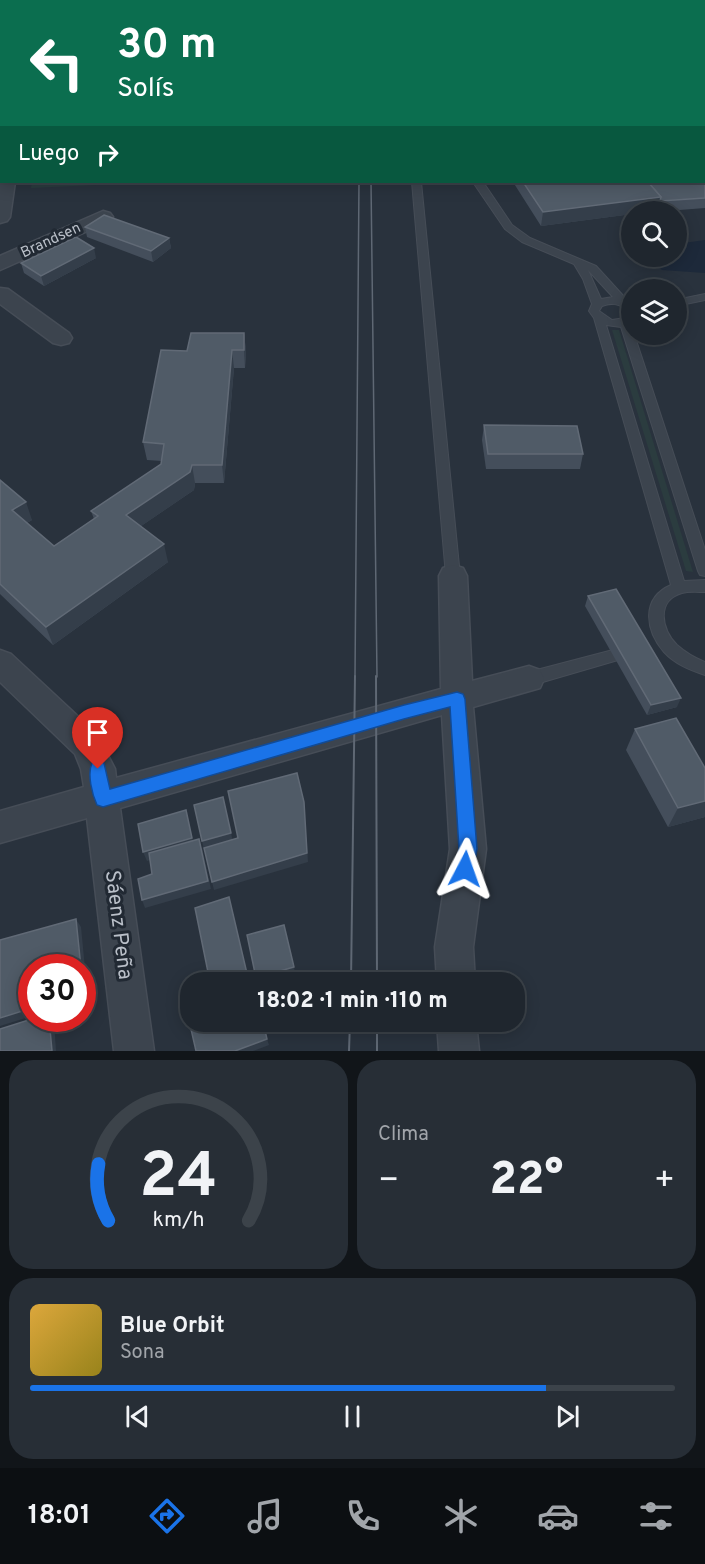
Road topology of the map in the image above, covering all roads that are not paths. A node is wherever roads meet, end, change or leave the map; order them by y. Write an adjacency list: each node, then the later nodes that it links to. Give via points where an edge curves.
1 (6, 183): 4 (street)
2 (416, 183): 19 (lane)
3 (481, 183): 6 (lane, via 508,226 526,240)
4 (0, 216)
5 (103, 217): 7 (street, Brandsen)
6 (575, 259): 10 (lane, via 592,268); 12 (lane)
7 (0, 264)
8 (0, 294): 16 (street)
9 (705, 297): 11 (lane)
10 (621, 298)
11 (687, 301)
12 (597, 303): 13 (lane); 14 (lane, via 594,311)
13 (621, 303)
14 (599, 319): 15 (lane); 21 (lane)
15 (621, 322)
16 (61, 338)
17 (635, 345): 18 (lane)
18 (705, 571)
19 (453, 576): 26 (street)
20 (705, 586): 21 (lane)
21 (679, 588): 24 (lane, via 658,603 658,644)
22 (613, 656): 25 (lane)
23 (0, 663): 27 (street, Sáenz Peña, via 86,744 98,769)
24 (705, 669)
25 (529, 679): 26 (street)
26 (457, 699): 27 (street); 29 (street, via 468,849 454,947)
27 (103, 799): 28 (street); 31 (street, Sáenz Peña)
28 (0, 827)
29 (455, 972)
30 (458, 1032): 32 (street)
31 (134, 1051)
32 (459, 1051)

